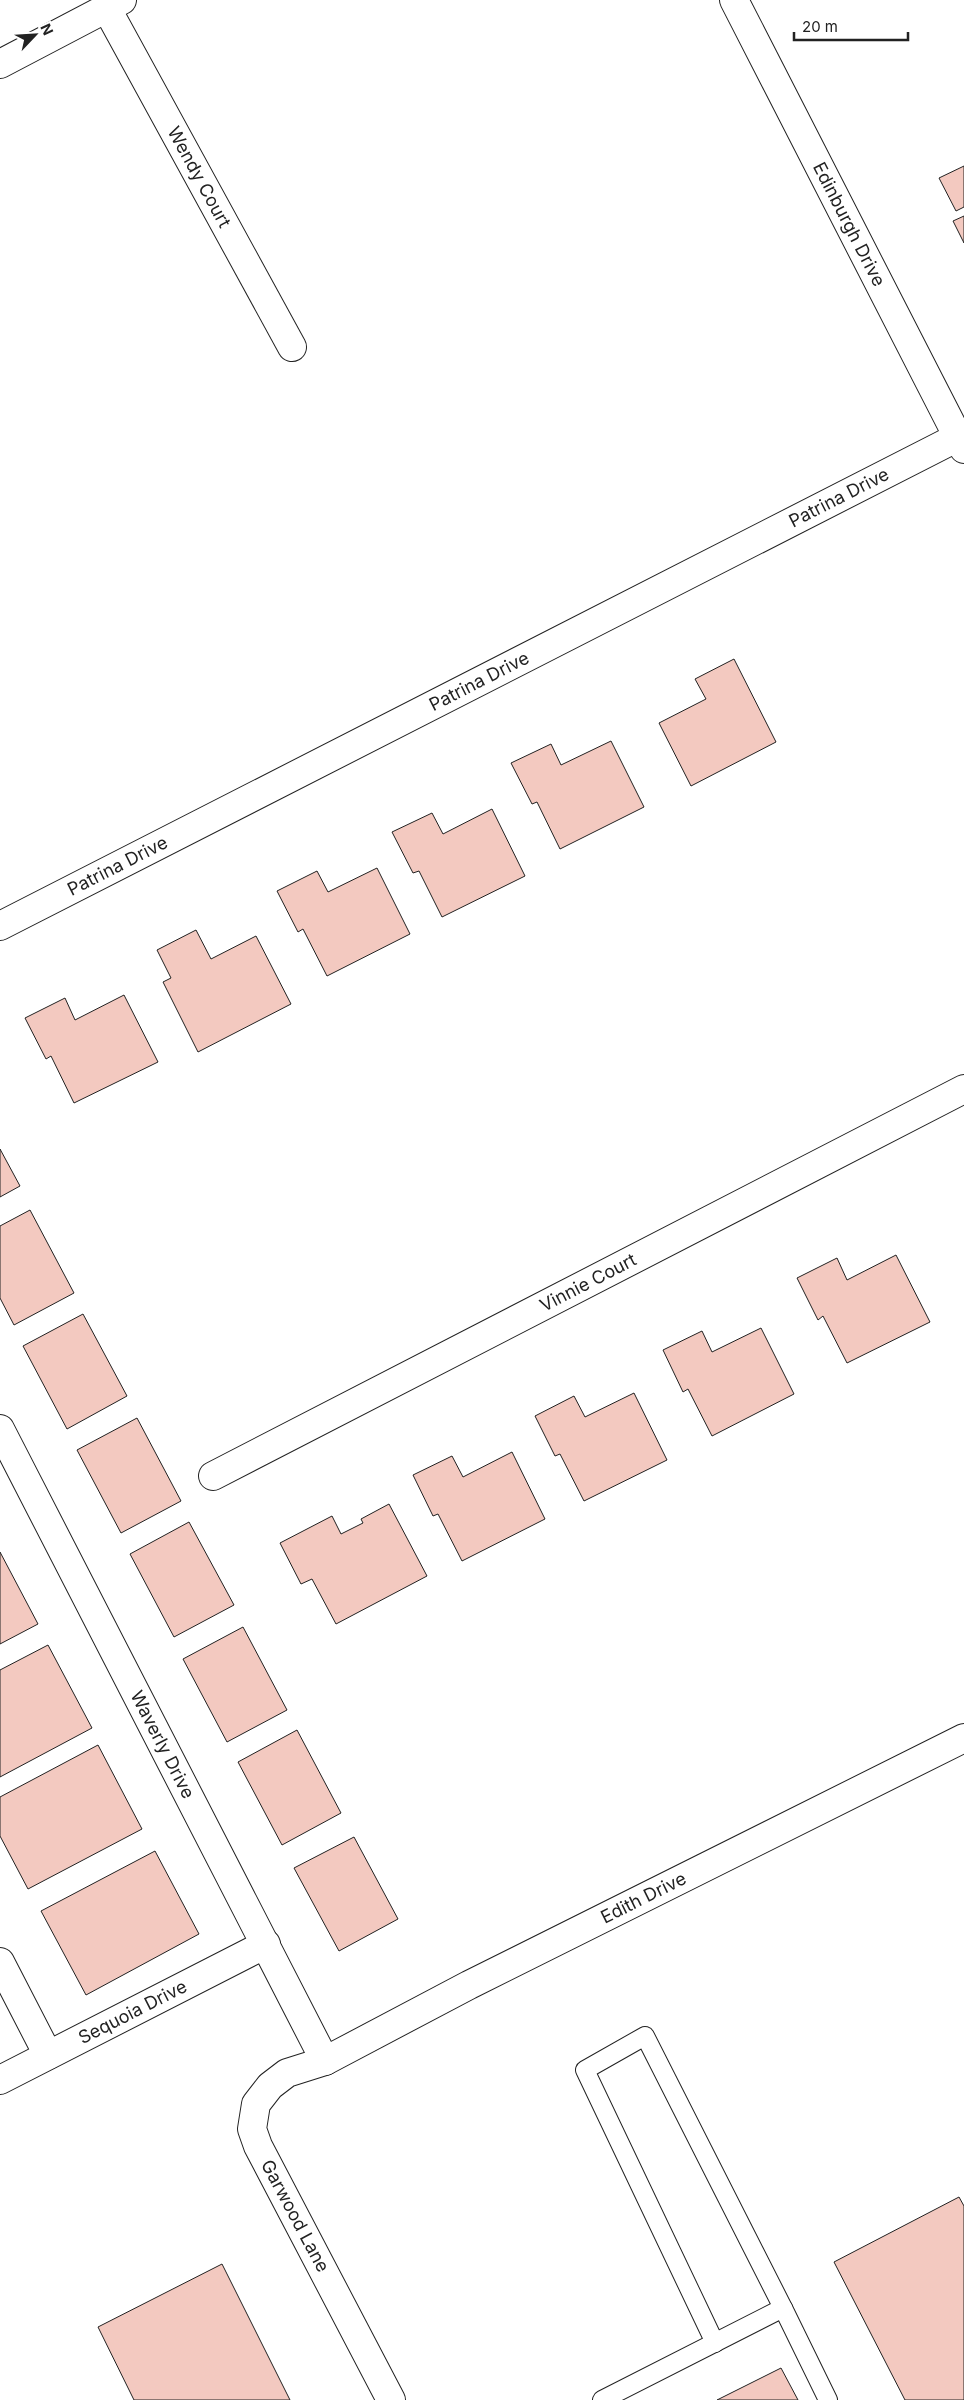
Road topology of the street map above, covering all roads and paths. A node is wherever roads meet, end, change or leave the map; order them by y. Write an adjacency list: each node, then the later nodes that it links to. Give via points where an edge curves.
1 (734, 0): 5 (street, Edinburgh Drive)
2 (114, 4): 3 (street); 4 (street, Wendy Court)
3 (0, 64)
4 (292, 346)
5 (961, 443): 6 (street, Patrina Drive)
6 (0, 926)
7 (964, 1089): 9 (street, Vinnie Court)
8 (0, 1429): 11 (street, Waverly Drive)
9 (213, 1476)
10 (964, 1738): 14 (street, Edith Drive, via 469,1985)
11 (266, 1944): 13 (street, Sequoia Drive); 14 (street, Waverly Drive)
12 (0, 1962): 13 (street)
13 (48, 2055): 15 (street, Sequoia Drive)
14 (325, 2061): 18 (street, Garwood Lane, via 287,2073 270,2086 256,2104 252,2129 265,2161)
15 (0, 2080)
16 (783, 2308): 17 (lane); 17 (lane, via 645,2036 585,2070); 20 (lane)
17 (715, 2343): 19 (lane)
18 (391, 2400)
19 (602, 2400)
20 (828, 2400)

